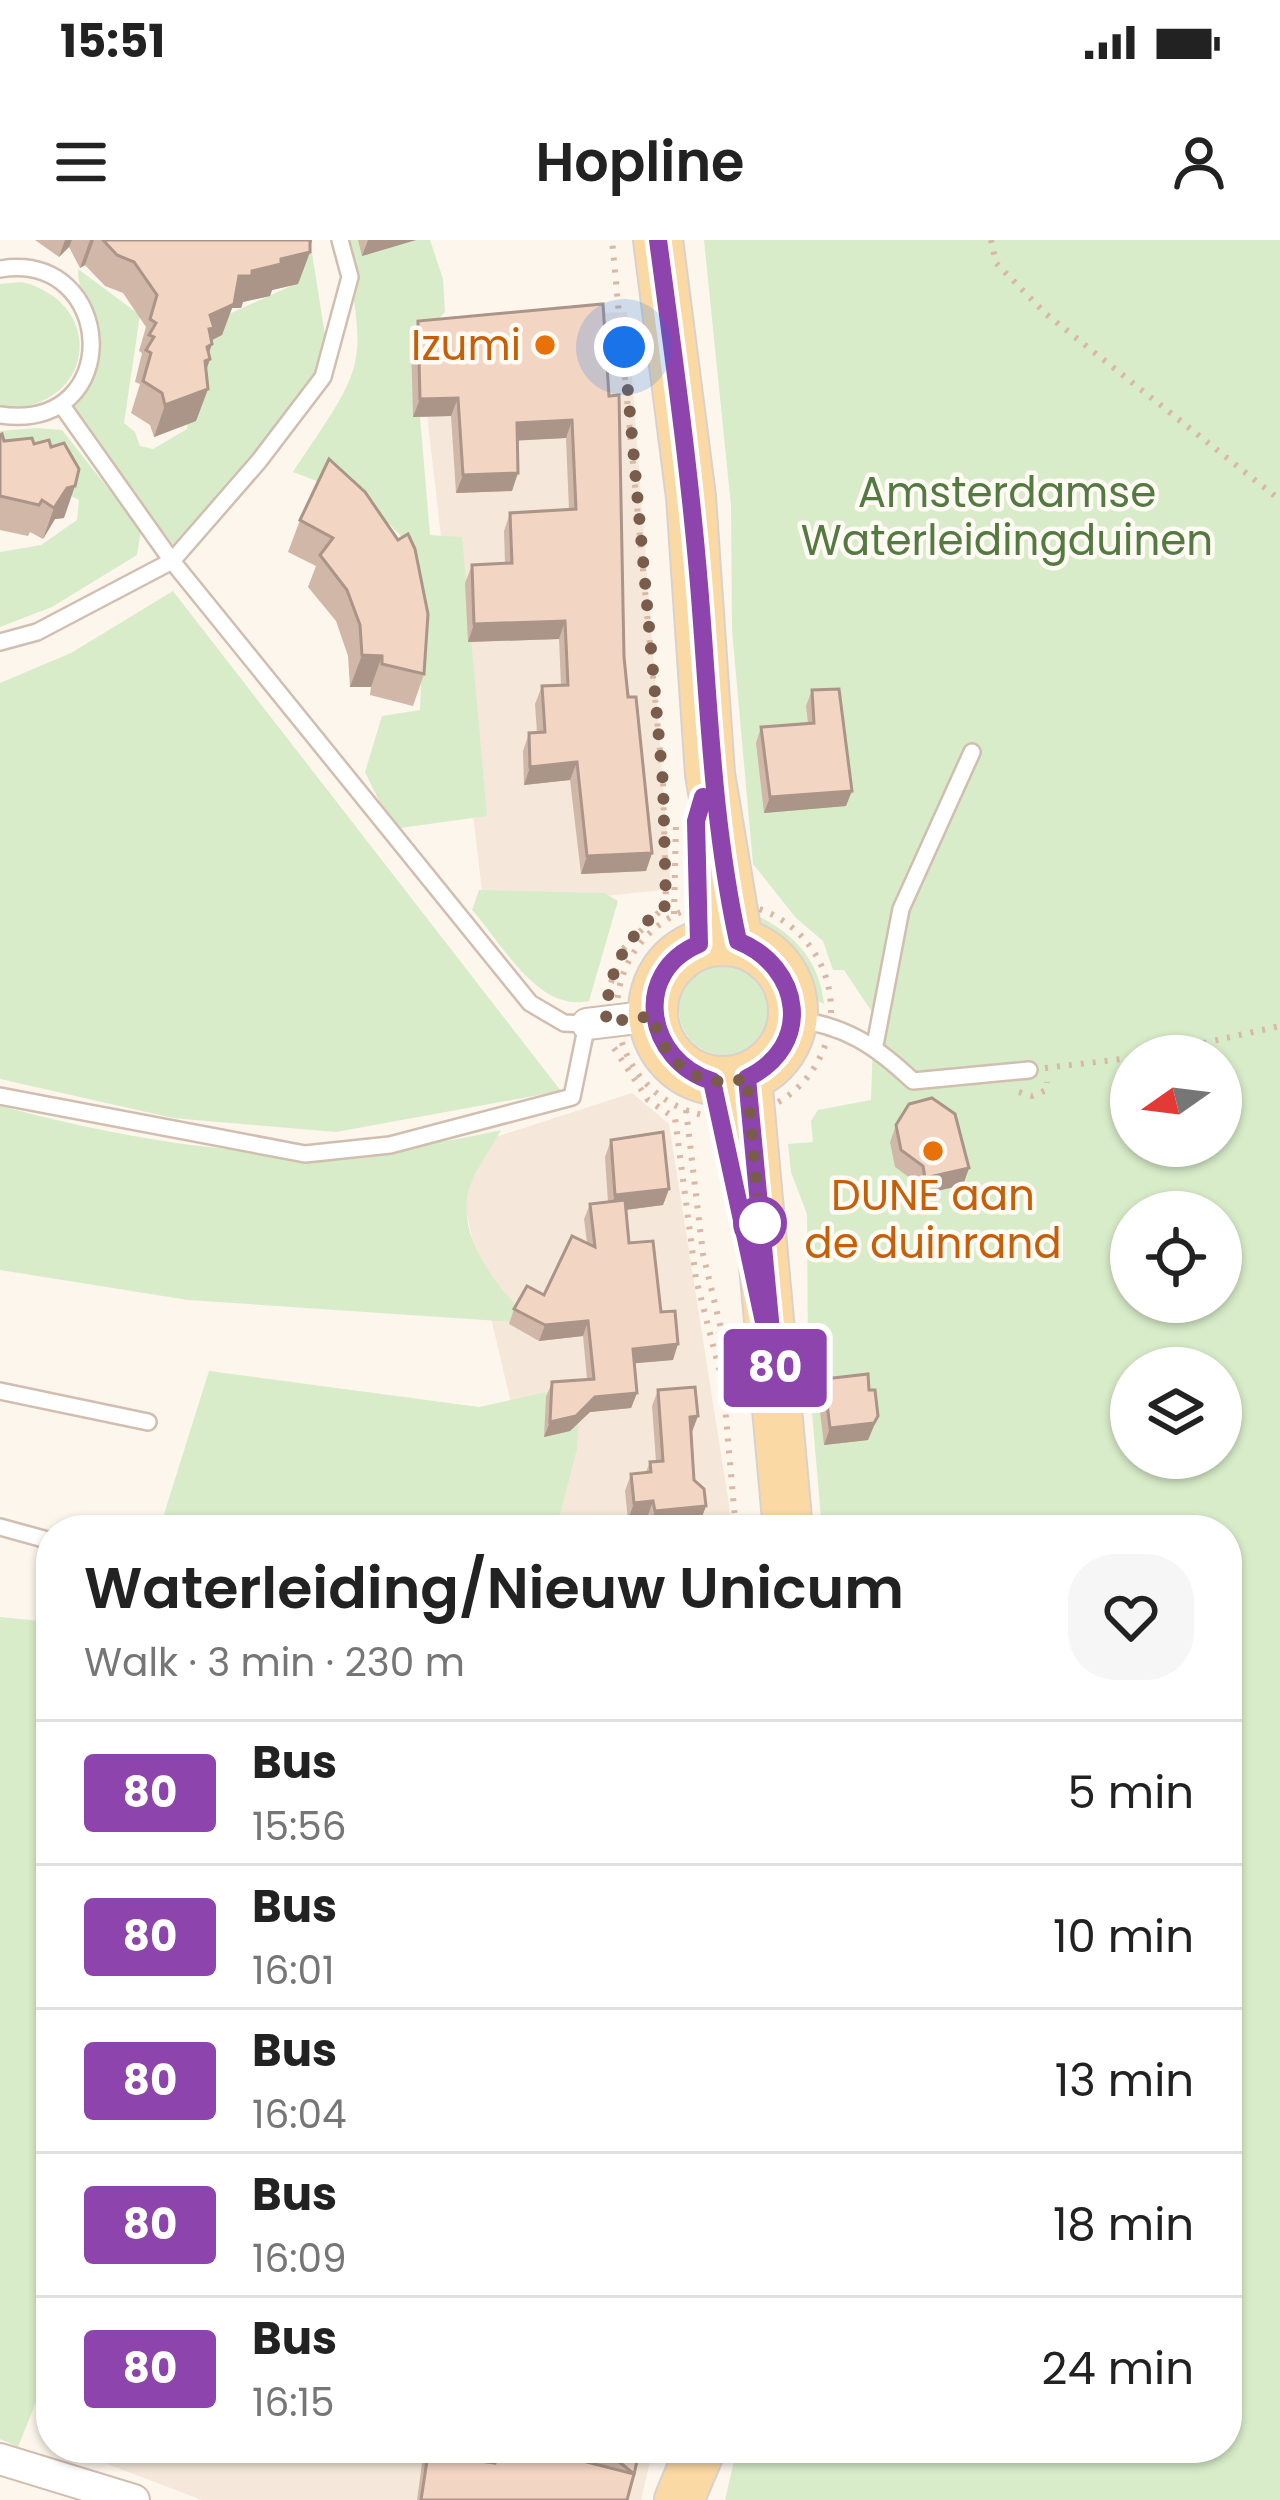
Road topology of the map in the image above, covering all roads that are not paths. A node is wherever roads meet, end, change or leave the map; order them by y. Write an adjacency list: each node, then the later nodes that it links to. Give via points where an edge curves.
1 (340, 240): 6 (lane, via 350,277 323,377)
2 (658, 240): 9 (main road, via 693,518)
3 (0, 269): 4 (lane, via 44,272 81,302 91,356)
4 (63, 407): 5 (lane); 6 (lane)
5 (0, 415)
6 (172, 561): 7 (lane, via 38,632); 11 (lane, via 530,1003 564,1023)
7 (0, 642)
8 (972, 752): 12 (lane, via 901,909)
9 (718, 943): 10 (main road, via 780,970); 11 (main road, via 668,968 656,990)
10 (794, 1019): 12 (lane, via 830,1023); 14 (main road, via 780,1054)
11 (616, 1020): 14 (main road); 15 (lane, via 572,1097 390,1145 305,1154)
12 (875, 1045): 13 (lane, via 913,1081)
13 (1029, 1070)
14 (715, 1089): 18 (main road, via 775,1373)
15 (0, 1096)
16 (0, 1390): 17 (lane)
17 (148, 1422)
18 (787, 1515)
19 (0, 1528): 20 (lane)
20 (36, 1536)
21 (0, 2459): 24 (street)
22 (695, 2463): 25 (main road)
23 (710, 2463): 26 (main road)
24 (134, 2500)
25 (679, 2500)
26 (703, 2500)

